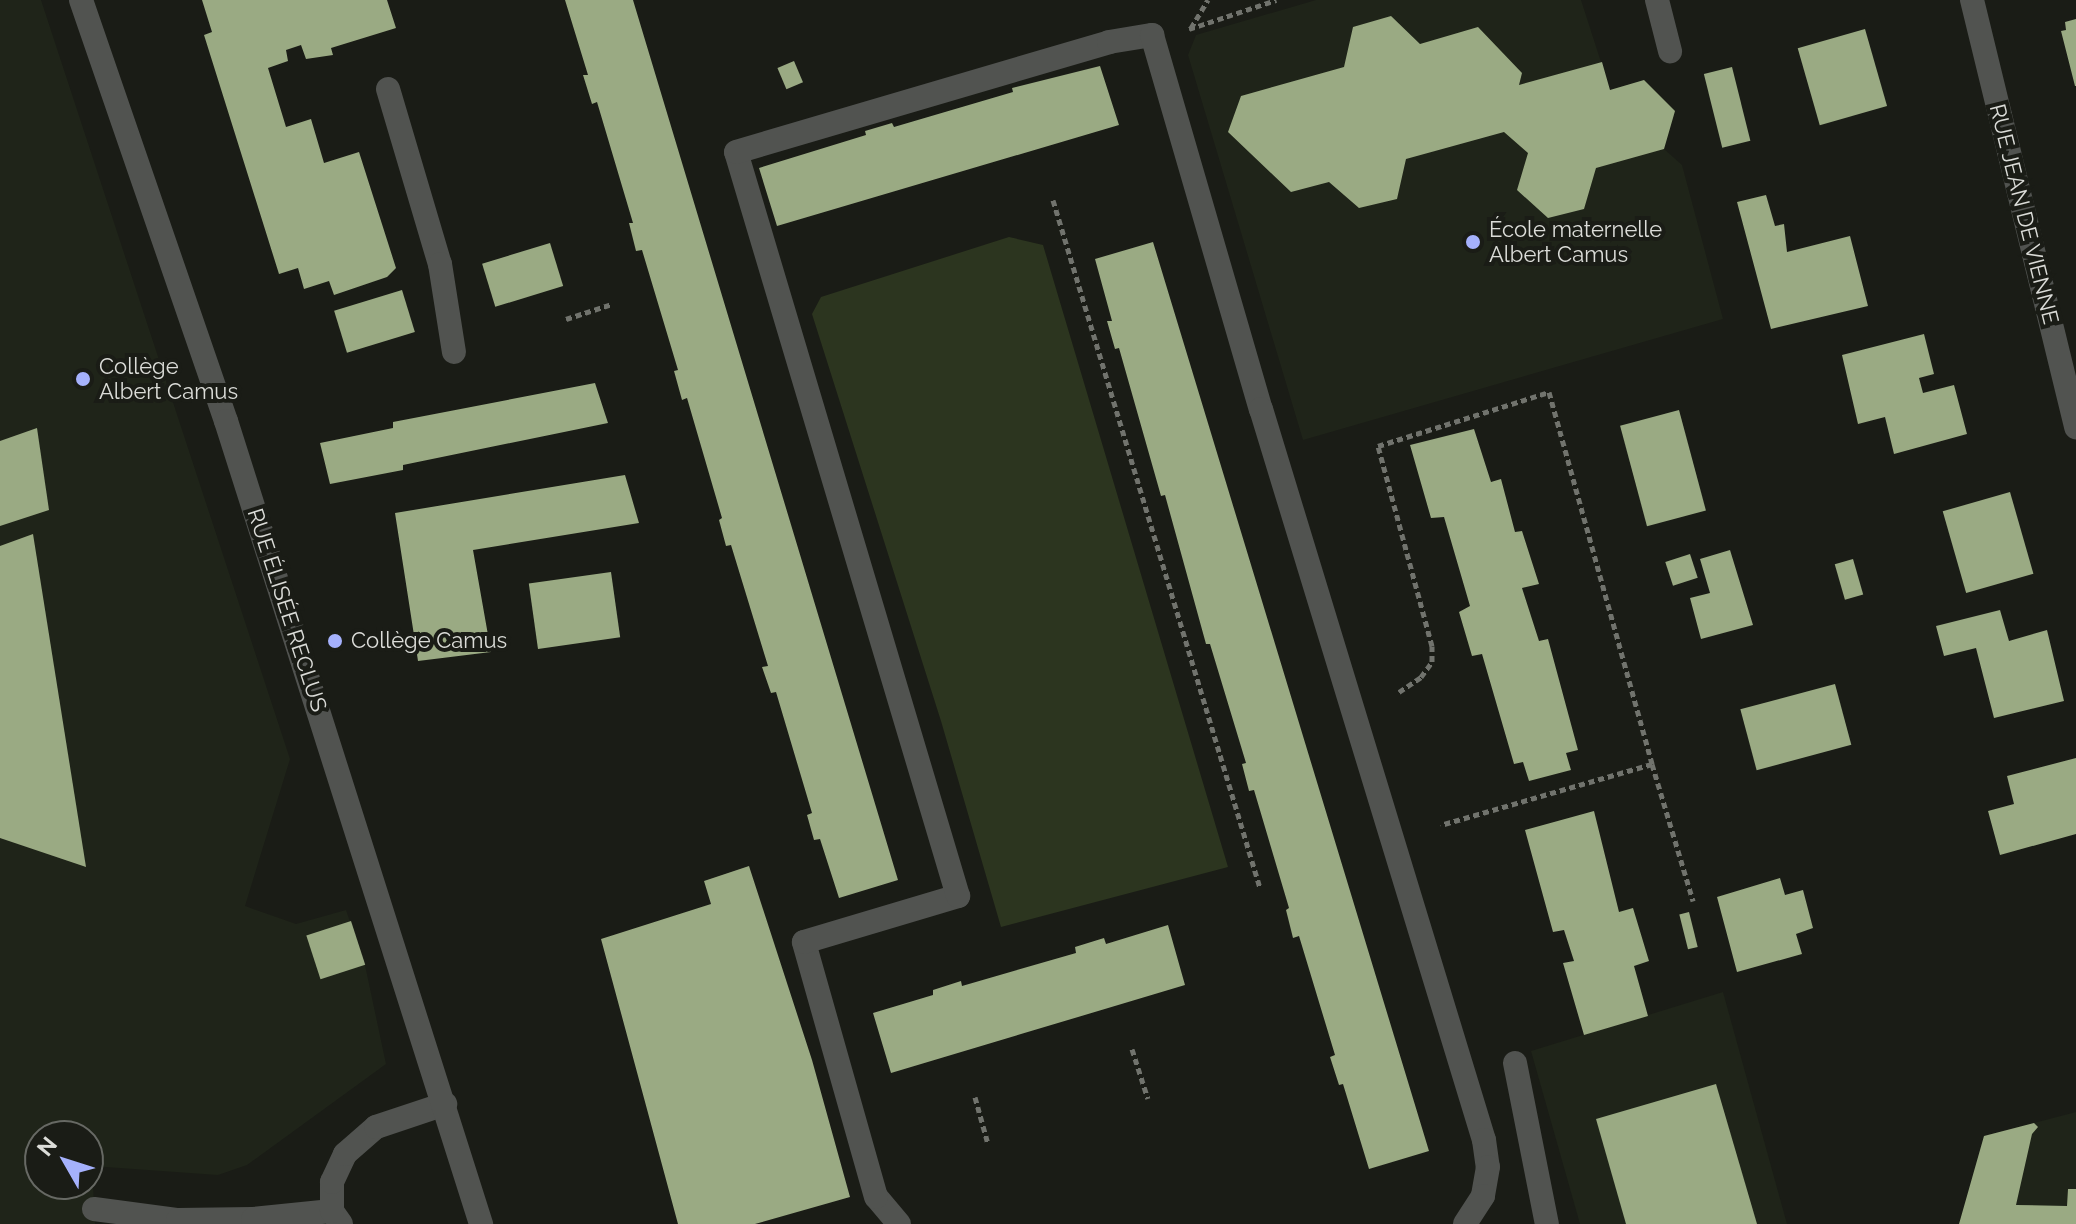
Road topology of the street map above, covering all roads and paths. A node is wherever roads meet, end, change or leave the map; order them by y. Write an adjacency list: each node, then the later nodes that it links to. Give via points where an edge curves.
1 (81, 0): 24 (street, RUE ÉLISÉE RECLUS, via 226,421)
2 (1208, 0): 6 (path)
3 (1276, 0): 6 (path)
4 (1657, 0): 8 (street)
5 (1972, 0): 14 (street, RUE JEAN DE VIENNE)
6 (1190, 29): 7 (path)
7 (1152, 35): 29 (street, via 1109,42 736,152 958,896 804,942 876,1197); 30 (street, via 1484,1140 1488,1167 1483,1196)
8 (1670, 51)
9 (388, 89): 13 (street, via 440,264)
10 (1053, 200): 18 (path)
11 (612, 304): 12 (path)
12 (566, 319)
13 (454, 352)
14 (2076, 428)
15 (1399, 692): 16 (path, via 1432,662 1432,646 1378,446 1549,392)
16 (1652, 764): 17 (path); 19 (path)
17 (1441, 825)
18 (1260, 888)
19 (1693, 901)
20 (1132, 1049): 23 (path)
21 (1515, 1063): 31 (street)
22 (975, 1097): 25 (path)
23 (1148, 1099)
24 (445, 1104): 27 (street, via 376,1127 345,1154 332,1182); 28 (street, RUE ÉLISÉE RECLUS)
25 (988, 1144)
26 (94, 1209): 27 (street, via 178,1220)
27 (336, 1218)
28 (481, 1224)
29 (899, 1224)
30 (1465, 1224)
31 (1547, 1224)

